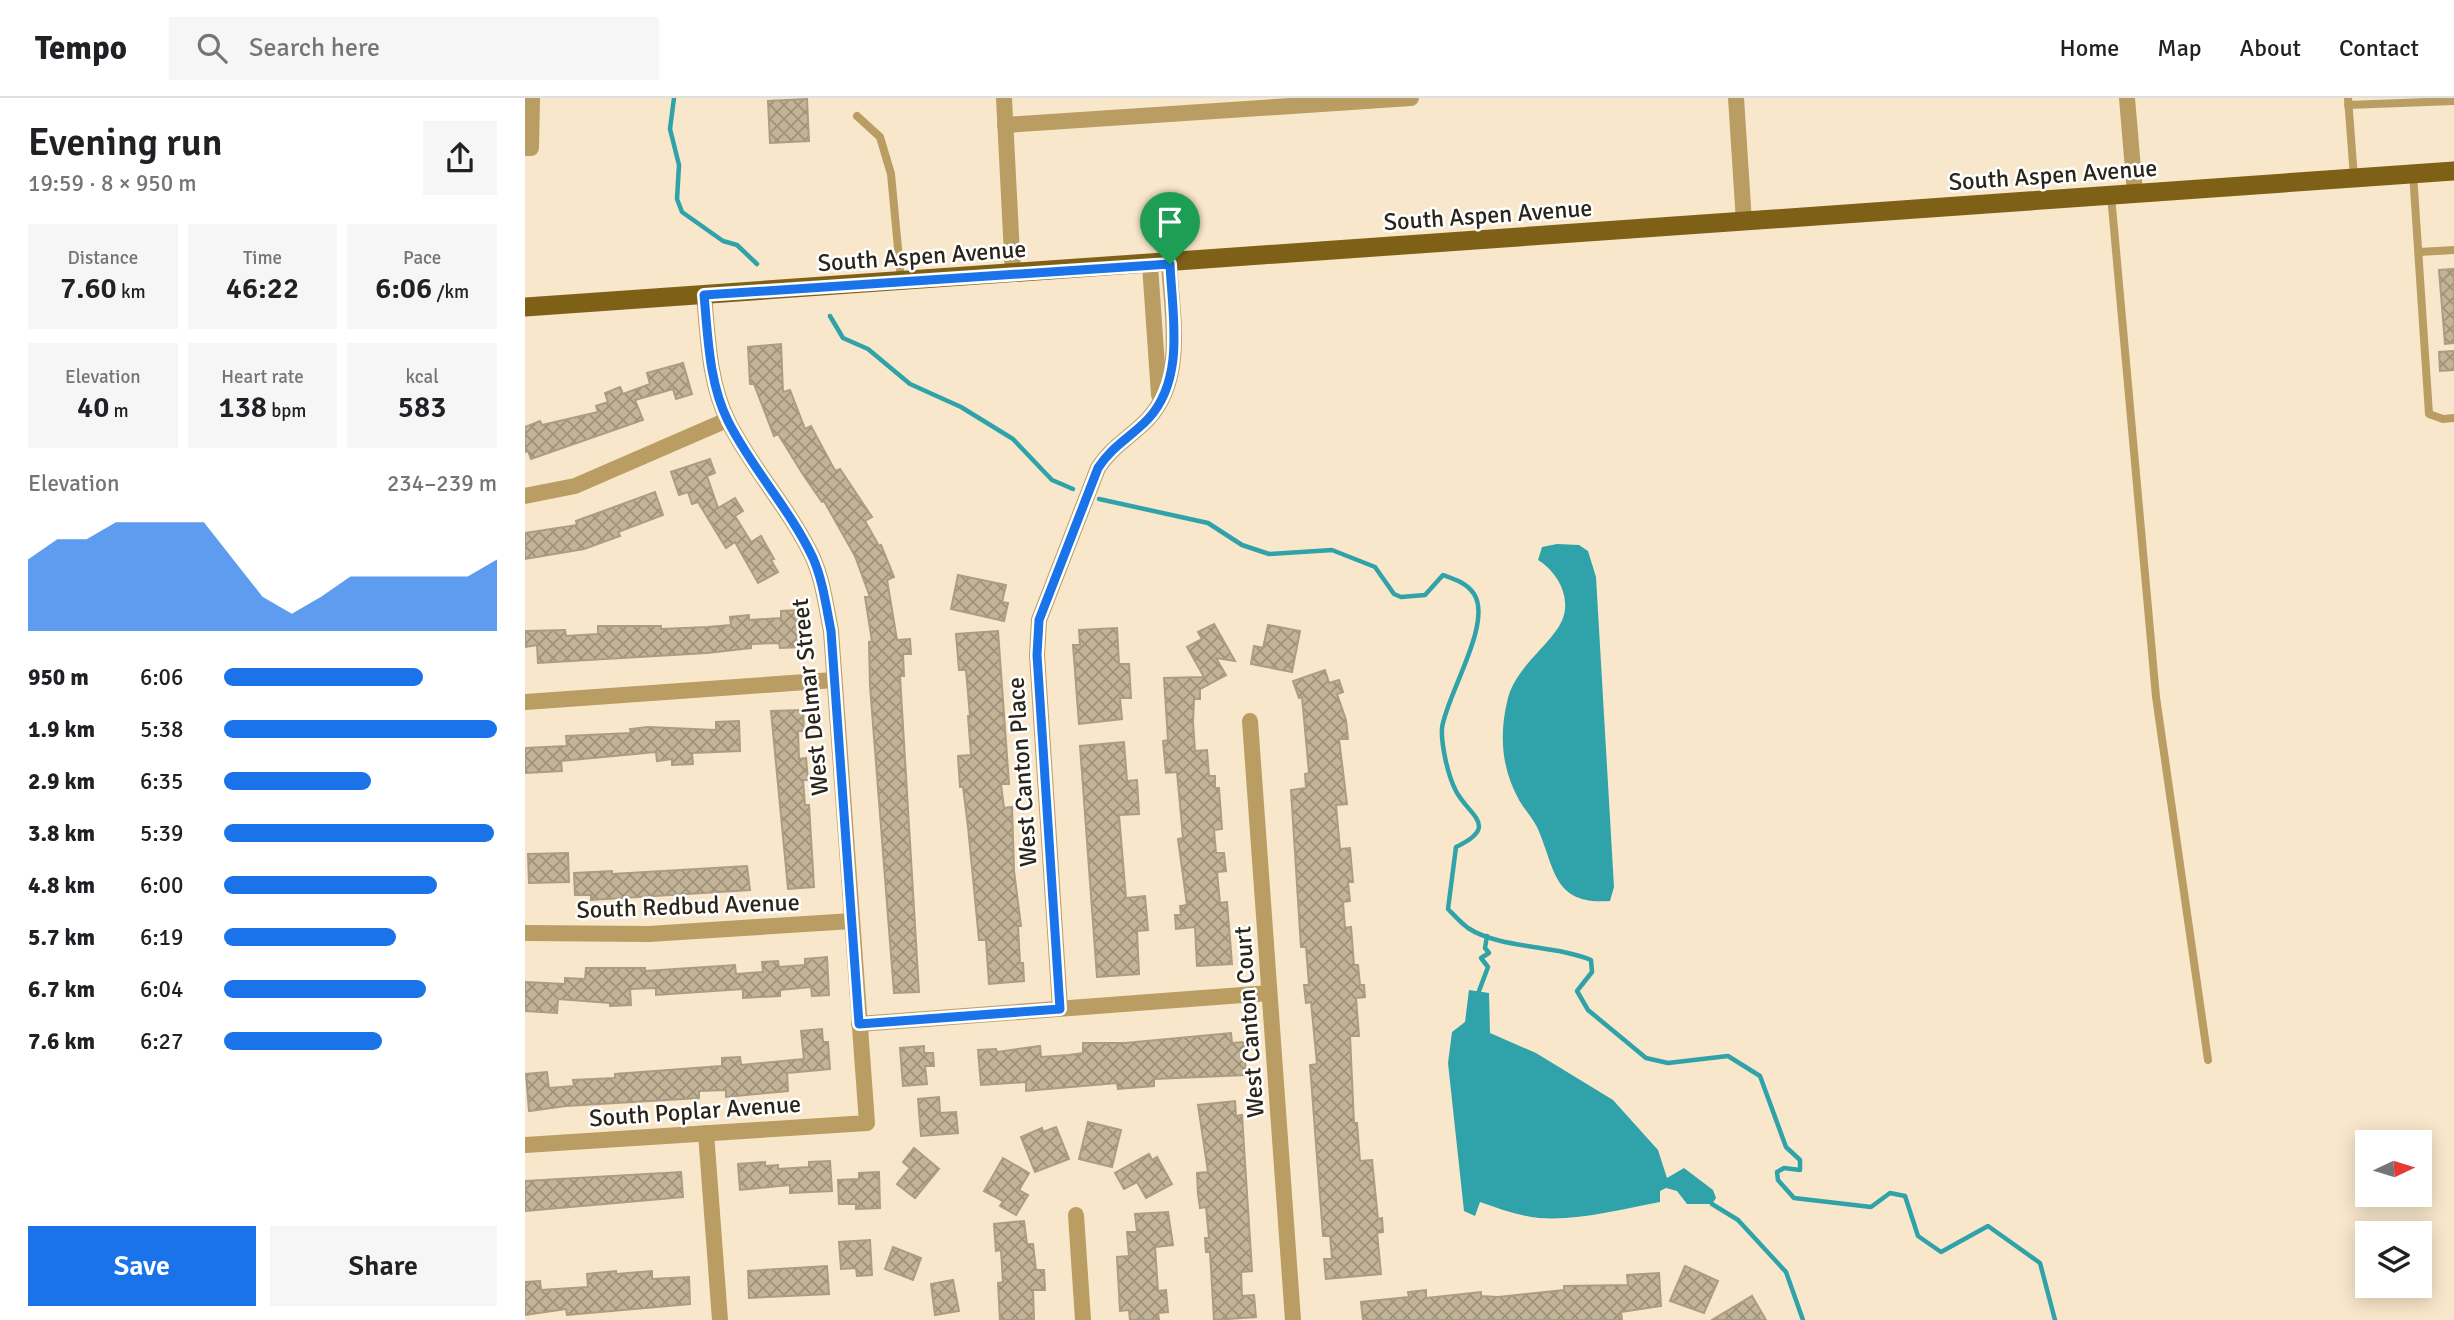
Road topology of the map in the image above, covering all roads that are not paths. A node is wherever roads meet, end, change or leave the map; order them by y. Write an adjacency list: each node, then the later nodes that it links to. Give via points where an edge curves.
1 (532, 98): 11 (street)
2 (1004, 98): 10 (street)
3 (1411, 98): 6 (street)
4 (1736, 98): 17 (street)
5 (2127, 98): 15 (street)
6 (1321, 101): 10 (street)
7 (2454, 101): 8 (lane)
8 (2348, 102): 14 (lane)
9 (857, 116): 23 (lane, via 880,137 891,174)
10 (1005, 125): 22 (street)
11 (528, 148)
12 (2454, 171): 13 (main road, South Aspen Avenue)
13 (2413, 173): 14 (main road, South Aspen Avenue); 19 (lane)
14 (2354, 178): 15 (main road, South Aspen Avenue)
15 (2135, 193): 16 (main road, South Aspen Avenue)
16 (2111, 195): 17 (main road, South Aspen Avenue); 38 (lane, via 2156,697)
17 (1744, 222): 20 (main road, South Aspen Avenue)
18 (2454, 250): 19 (lane)
19 (2419, 252): 27 (lane, via 2430,414)
20 (1170, 264): 21 (main road, South Aspen Avenue); 26 (street, West Canton Place, via 1175,360)
21 (1150, 265): 22 (main road, South Aspen Avenue); 26 (street)
22 (1013, 274): 23 (main road, South Aspen Avenue)
23 (901, 281): 24 (main road, South Aspen Avenue)
24 (704, 295): 25 (main road, South Aspen Avenue); 28 (street, West Delmar Street, via 713,376)
25 (525, 307)
26 (1159, 401): 36 (street, West Canton Place, via 1146,421 1108,452 1098,468 1039,620 1037,655)
27 (2454, 418)
28 (727, 419): 29 (street, via 575,486); 30 (street, West Delmar Street, via 813,559 828,617)
29 (525, 496)
30 (834, 680): 31 (street); 33 (street, West Delmar Street)
31 (525, 702)
32 (1250, 721): 35 (street, West Canton Court)
33 (852, 921): 34 (street, South Redbud Avenue, via 649,934); 37 (street, West Delmar Street)
34 (525, 933)
35 (1269, 993): 36 (street); 45 (street, West Canton Court)
36 (1060, 1009): 37 (street)
37 (859, 1024): 39 (street, West Delmar Street)
38 (2208, 1060)
39 (867, 1123): 40 (street, South Poplar Avenue)
40 (706, 1133): 41 (street, South Poplar Avenue); 43 (street)
41 (525, 1145)
42 (1076, 1215): 44 (street)
43 (720, 1320)
44 (1083, 1320)
45 (1293, 1320)

